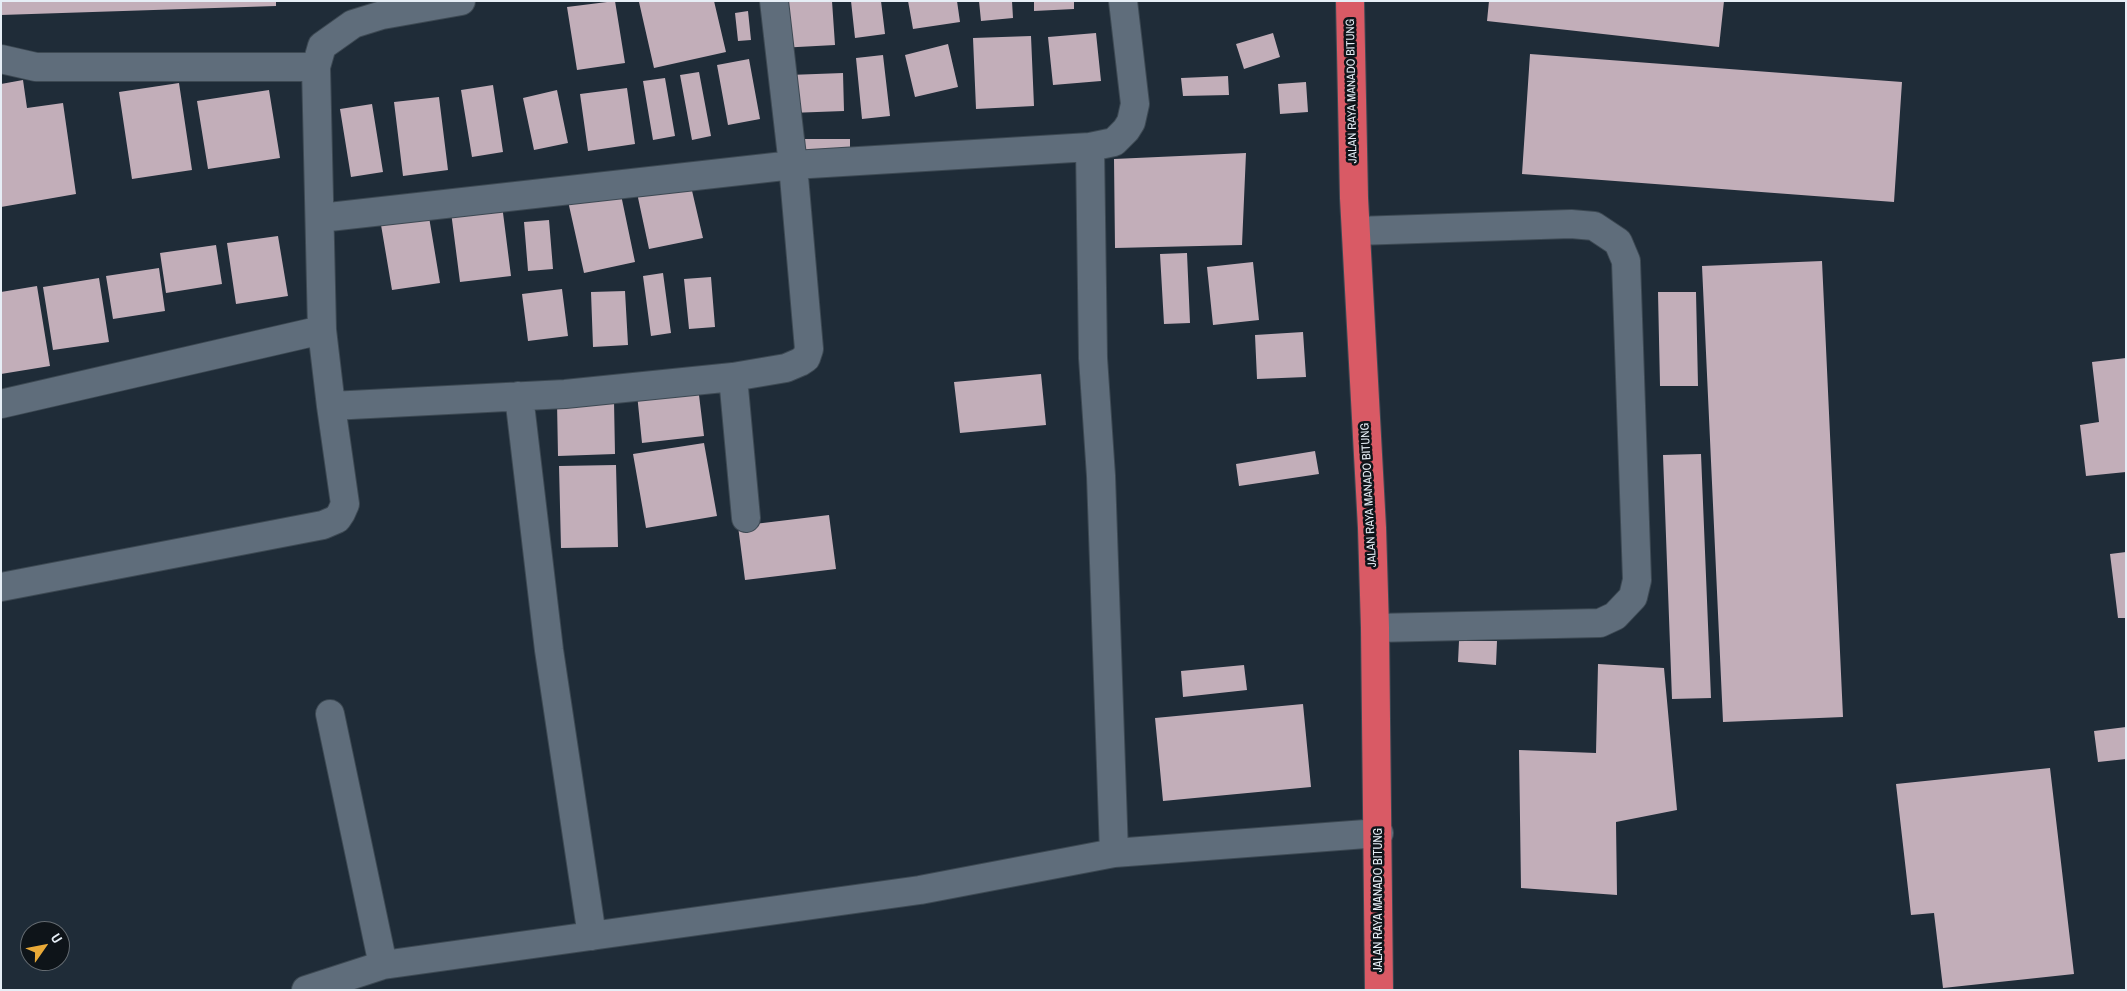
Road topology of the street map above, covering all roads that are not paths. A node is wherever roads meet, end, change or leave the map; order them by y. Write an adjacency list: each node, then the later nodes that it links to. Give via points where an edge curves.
1 (461, 1): 6 (street, via 382,15 353,24 322,46)
2 (774, 1): 8 (street)
3 (1122, 1): 7 (street, via 1135,104 1131,122 1114,142)
4 (1350, 1): 10 (highway, JALAN RAYA MANADO BITUNG)
5 (1, 59): 6 (street, via 36,67 74,68)
6 (316, 67): 9 (street)
7 (1090, 147): 8 (street); 21 (street, via 1093,358 1101,476)
8 (793, 165): 9 (street); 12 (street, via 809,349 806,358 795,366)
9 (320, 218): 11 (street)
10 (1356, 231): 18 (highway, JALAN RAYA MANADO BITUNG); 18 (street, via 1594,226 1618,242 1626,261 1637,580 1633,597 1615,616 1600,623)
11 (322, 330): 14 (street); 15 (street)
12 (733, 377): 13 (street); 16 (street)
13 (519, 396): 15 (street); 22 (street, via 549,650)
14 (1, 404)
15 (331, 406): 17 (street, via 345,504 337,519 323,525)
16 (746, 518)
17 (1, 587)
18 (1375, 628): 20 (highway, JALAN RAYA MANADO BITUNG)
19 (330, 714): 23 (street)
20 (1379, 833): 21 (street); 25 (highway, JALAN RAYA MANADO BITUNG)
21 (1114, 853): 22 (street, via 920,890)
22 (592, 936): 23 (street)
23 (384, 965): 24 (street)
24 (306, 990)
25 (1379, 990)

